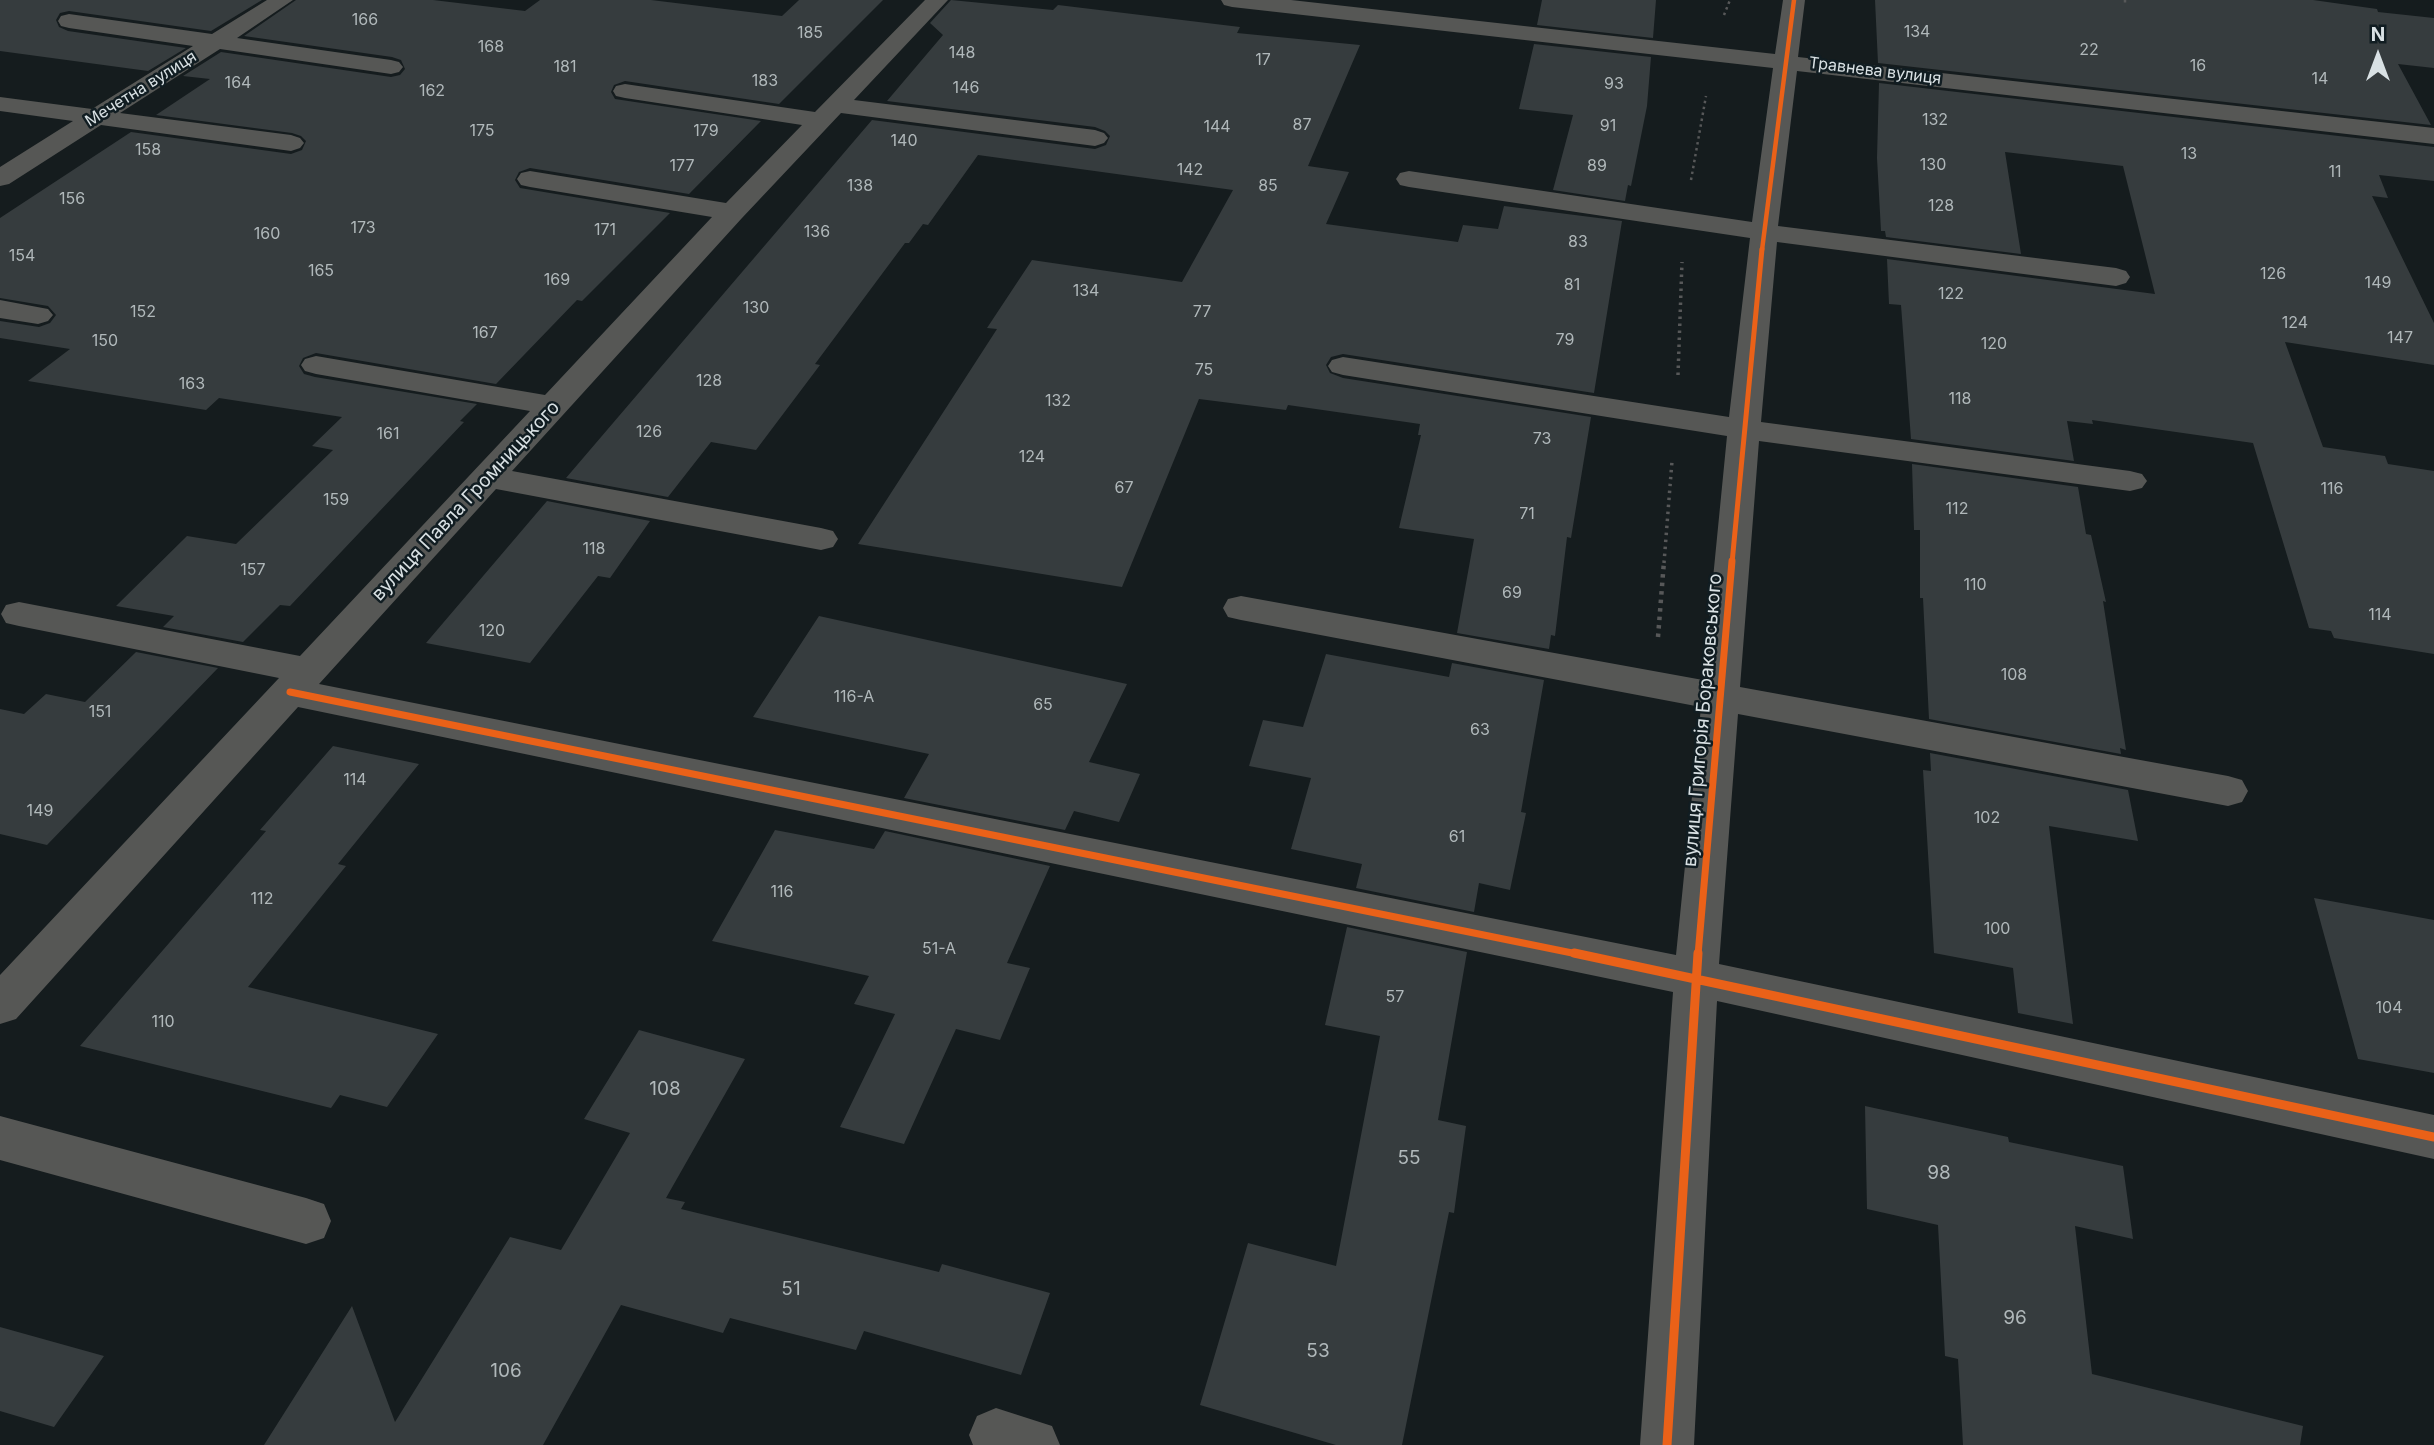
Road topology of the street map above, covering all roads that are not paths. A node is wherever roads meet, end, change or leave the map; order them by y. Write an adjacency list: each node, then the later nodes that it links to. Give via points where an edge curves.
1 (282, 0): 6 (street, Мечетна вулиця)
2 (937, 0): 11 (street, вулиця Павла Громницького)
3 (1232, 0): 7 (street, Травнева вулиця)
4 (1794, 0): 7 (street, вулиця Григорія Бораковського)
5 (69, 21): 6 (street)
6 (216, 42): 8 (street); 12 (street, Мечетна вулиця)
7 (1787, 61): 13 (street, Травнева вулиця); 20 (street, вулиця Григорія Бораковського)
8 (391, 66)
9 (625, 91): 11 (street)
10 (0, 104): 12 (street)
11 (828, 113): 14 (street); 19 (street, вулиця Павла Громницького)
12 (97, 117): 15 (street); 16 (street, Мечетна вулиця)
13 (2434, 136)
14 (1095, 138)
15 (291, 143)
16 (0, 178)
17 (1409, 178): 20 (street)
18 (530, 179): 19 (street)
19 (732, 212): 26 (street, вулиця Павла Громницького)
20 (1764, 232): 21 (street); 27 (street, вулиця Григорія Бораковського)
21 (2116, 277)
22 (0, 309): 23 (street)
23 (38, 316)
24 (316, 365): 26 (street)
25 (1343, 366): 27 (street)
26 (554, 406): 28 (street, вулиця Павла Громницького)
27 (1744, 429): 29 (street); 34 (street, вулиця Григорія Бораковського)
28 (488, 477): 30 (street); 33 (street, вулиця Павла Громницького)
29 (2130, 481)
30 (821, 539)
31 (1241, 608): 34 (street)
32 (19, 614): 33 (street)
33 (300, 682): 36 (street); 37 (street, вулиця Павла Громницького)
34 (1721, 695): 35 (street); 36 (street, вулиця Григорія Бораковського)
35 (2228, 791)
36 (1696, 978): 38 (street); 41 (street, вулиця Григорія Бораковського)
37 (0, 1005)
38 (2434, 1137)
39 (0, 1138): 40 (street)
40 (306, 1221)
41 (1667, 1445)

